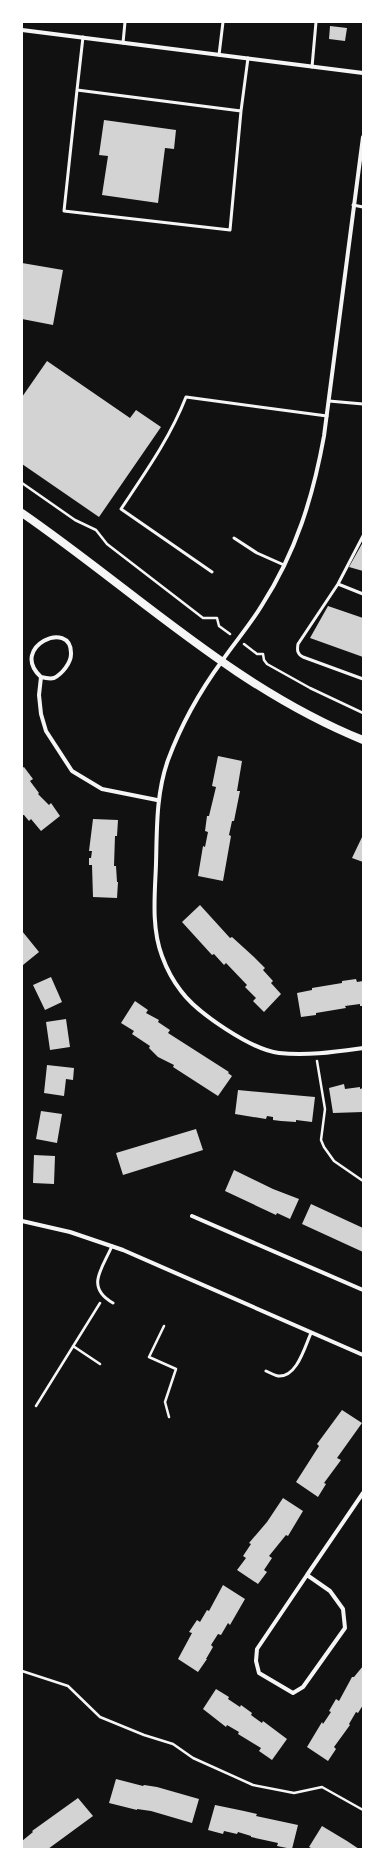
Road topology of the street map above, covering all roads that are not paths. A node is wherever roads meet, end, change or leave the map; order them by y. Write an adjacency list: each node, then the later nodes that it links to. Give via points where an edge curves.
1 (126, 22): 6 (lane)
2 (224, 22): 7 (lane)
3 (316, 22): 9 (lane)
4 (22, 30): 5 (street)
5 (83, 36): 6 (street); 11 (lane)
6 (123, 42): 7 (street)
7 (219, 54): 8 (street)
8 (248, 58): 9 (street); 12 (lane)
9 (312, 67): 10 (street)
10 (363, 74)
11 (77, 90): 12 (lane); 12 (lane, via 64,211 230,230)
12 (241, 111)
13 (363, 137): 14 (street)
14 (353, 205): 15 (lane); 16 (street)
15 (363, 207)
16 (329, 401): 17 (lane); 18 (street)
17 (363, 404)
18 (327, 416): 22 (street, via 316,481 301,529); 23 (lane, via 186,397 177,420 122,510)
19 (22, 513): 26 (main road)
20 (363, 536): 24 (lane)
21 (234, 538): 22 (lane, via 257,553)
22 (284, 565): 26 (street, via 262,606)
23 (212, 572)
24 (338, 584): 25 (lane); 28 (lane, via 298,644 297,650 303,657)
25 (363, 594)
26 (220, 662): 29 (main road, via 288,705); 30 (street, via 183,725 168,761)
27 (42, 677): 27 (street, via 34,670 32,658 36,646 54,636 63,638 69,644 69,663 61,673 52,678); 30 (street, via 40,701 46,731 72,771 102,789)
28 (363, 679)
29 (363, 740)
30 (157, 800): 31 (street, via 155,919 162,955 180,990 194,1006 248,1043 276,1053 316,1054)
31 (363, 1048)
32 (192, 1216): 35 (street)
33 (22, 1221): 34 (street, via 70,1232)
34 (112, 1246): 36 (lane, via 97,1283 103,1297); 37 (street)
35 (363, 1290)
36 (113, 1303)
37 (311, 1332): 38 (street); 39 (lane, via 295,1368 285,1375 277,1376)
38 (363, 1355)
39 (266, 1371)
40 (363, 1493): 41 (street)
41 (307, 1575): 41 (street, via 257,1649 259,1673 293,1693 303,1687 345,1628 343,1609 330,1592)

